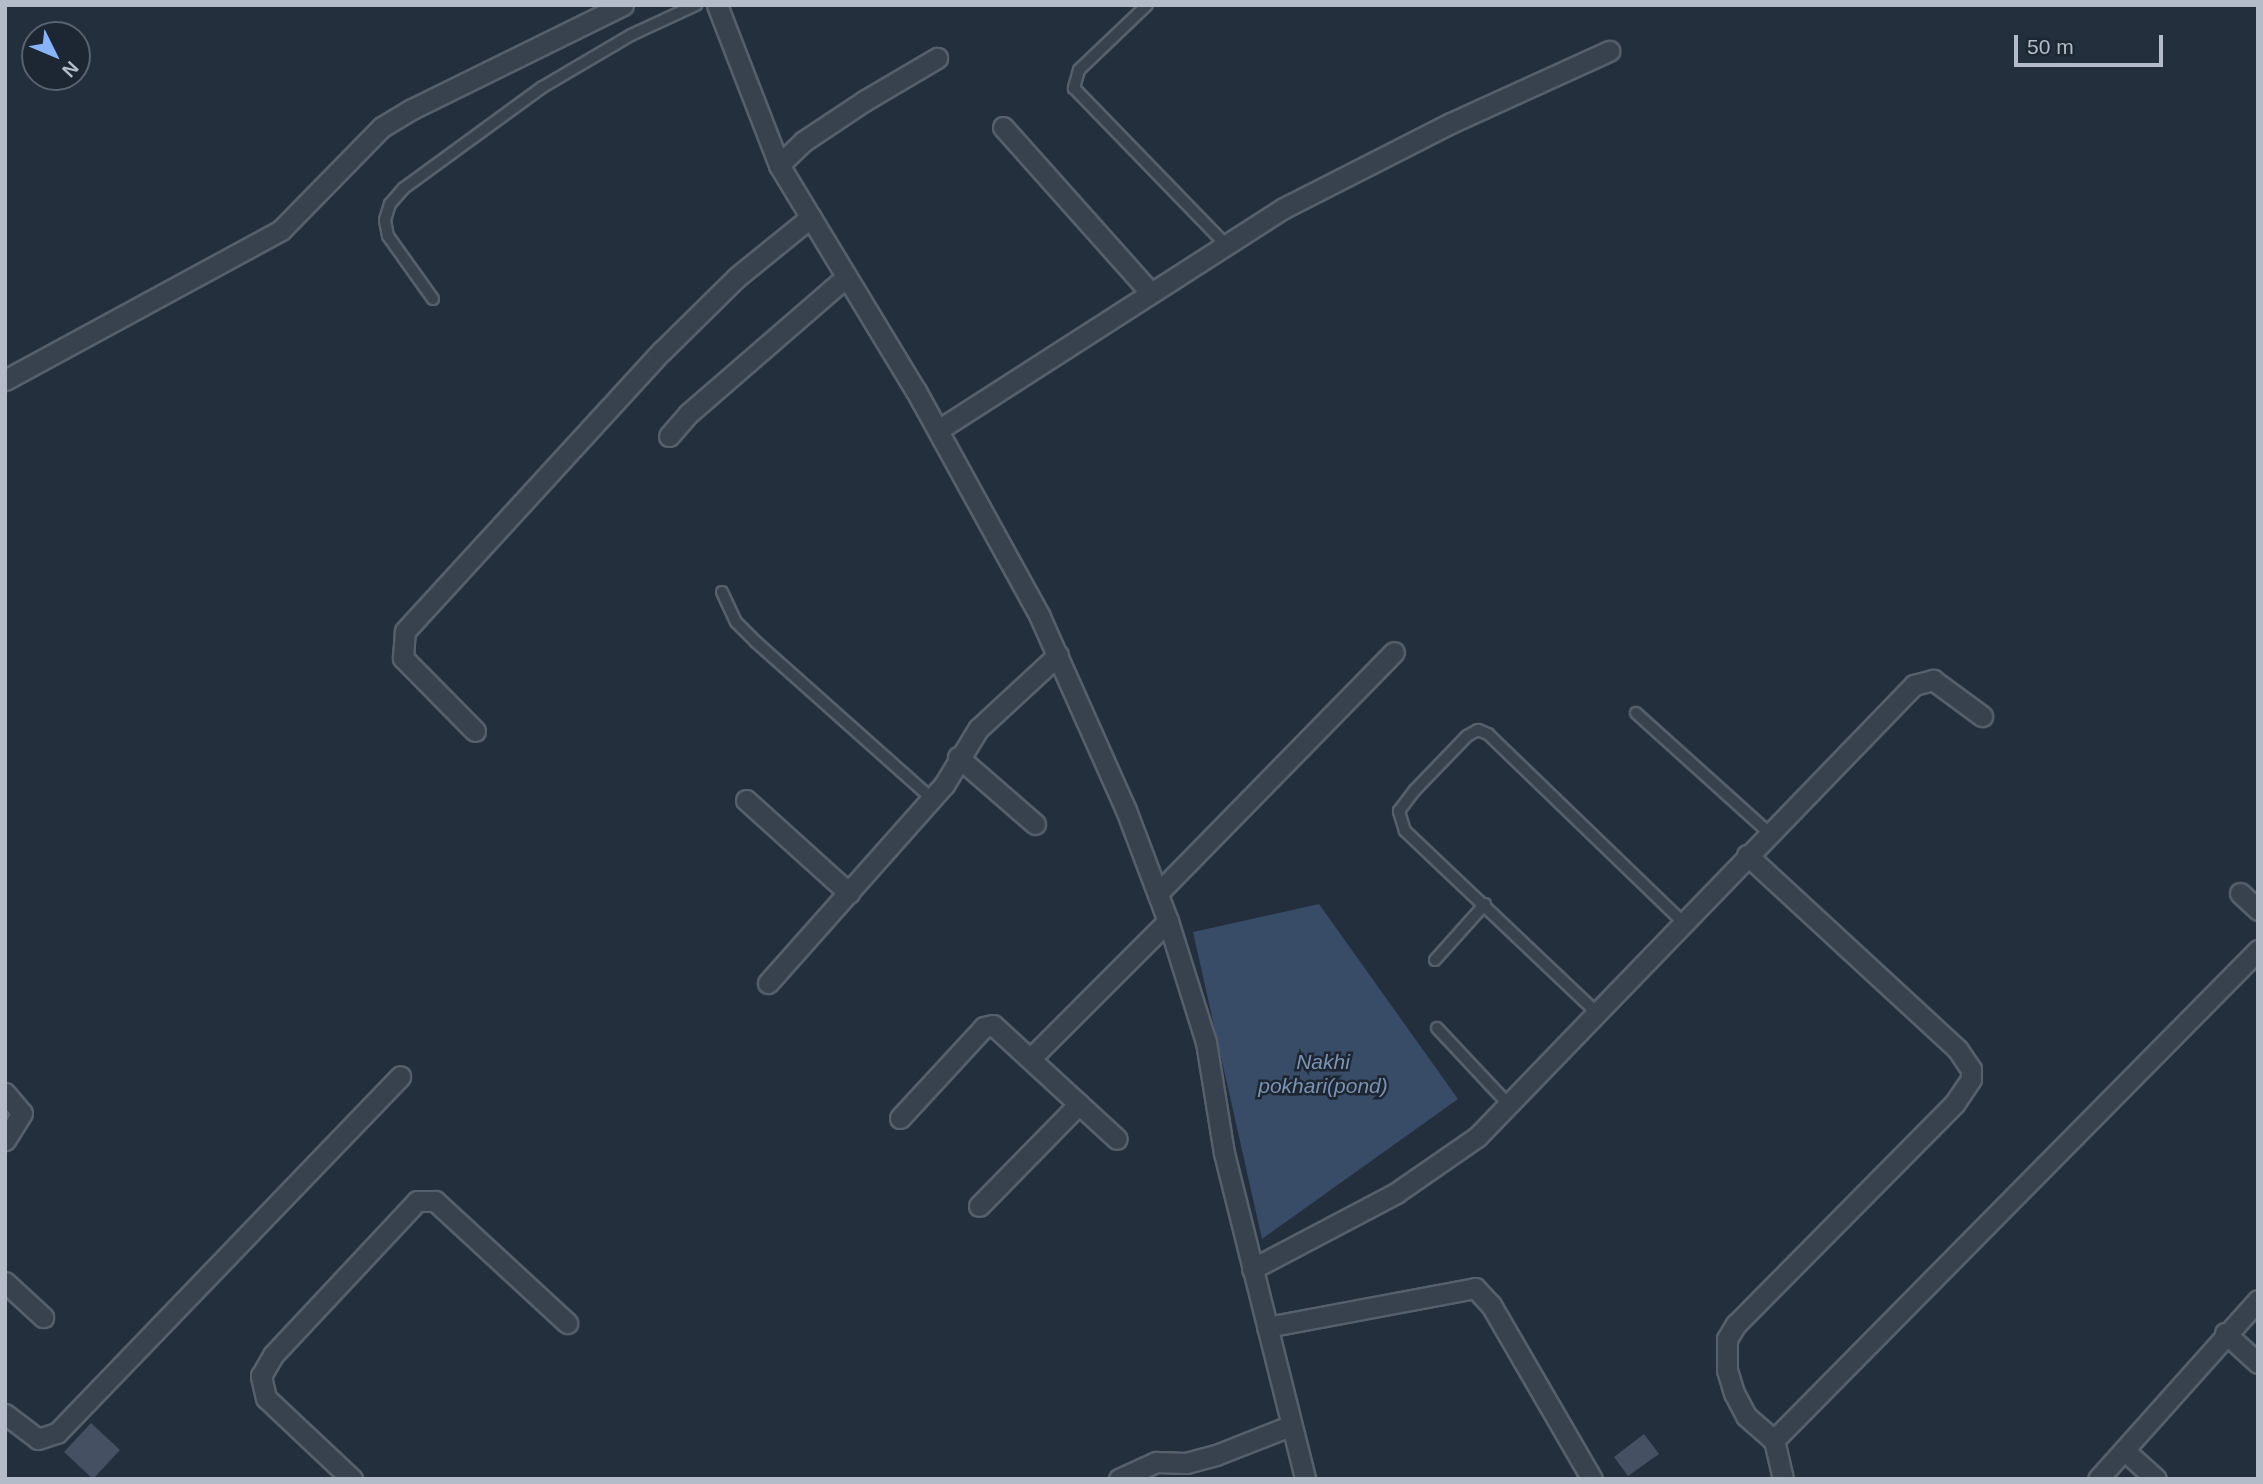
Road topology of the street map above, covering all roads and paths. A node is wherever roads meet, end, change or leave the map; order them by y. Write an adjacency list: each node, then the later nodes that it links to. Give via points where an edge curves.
1 (623, 5): 14 (street, via 382,127 281,230)
2 (696, 5): 13 (lane, via 631,35 541,88 404,188 390,204 385,220 388,236)
3 (717, 5): 8 (street)
4 (1147, 5): 10 (lane, via 1079,70 1074,88)
5 (1609, 51): 10 (street, via 1451,122 1284,208)
6 (937, 58): 8 (street, via 804,141)
7 (1003, 127): 12 (street)
8 (779, 165): 9 (street)
9 (811, 218): 11 (street); 22 (street, via 737,277 662,351 405,631 403,658)
10 (1226, 245): 12 (street)
11 (846, 277): 15 (street); 16 (street, via 747,361)
12 (1151, 293): 15 (street)
13 (433, 299)
14 (5, 380)
15 (938, 430): 19 (street)
16 (669, 436)
17 (722, 592): 24 (lane, via 736,622 756,642)
18 (1394, 652): 30 (street)
19 (1058, 655): 23 (street, via 978,729); 30 (street)
20 (1636, 713): 27 (lane)
21 (1982, 716): 27 (street, via 1933,680 1914,685)
22 (475, 731)
23 (958, 757): 24 (street); 26 (street)
24 (932, 799): 29 (street)
25 (746, 800): 29 (street)
26 (1035, 824)
27 (1768, 832): 28 (street)
28 (1747, 855): 35 (street); 60 (street, via 1958,1050 1971,1069 1971,1079 1954,1104 1736,1324 1727,1339 1727,1370 1734,1393 1746,1416)
29 (849, 893): 38 (street)
30 (1158, 893): 34 (street)
31 (2240, 893): 33 (street)
32 (1485, 904): 35 (lane, via 1399,823 1399,811 1415,790 1478,730 1505,749); 37 (lane); 39 (lane)
33 (2258, 910)
34 (1168, 921): 41 (street); 50 (street, via 1206,1042 1224,1153)
35 (1683, 922): 39 (street)
36 (2258, 950): 60 (street)
37 (1435, 960)
38 (768, 984)
39 (1597, 1013): 45 (street)
40 (1437, 1028): 45 (lane)
41 (1031, 1058): 44 (street); 46 (street, via 1001,1030 993,1025 984,1027)
42 (400, 1076): 58 (street, via 57,1433 38,1439)
43 (5, 1093): 48 (street, via 22,1113)
44 (1079, 1104): 47 (street); 49 (street)
45 (1510, 1106): 50 (street, via 1445,1162)
46 (900, 1118)
47 (1117, 1139)
48 (5, 1140)
49 (979, 1206)
50 (1252, 1269): 55 (street)
51 (5, 1282): 53 (street)
52 (2258, 1300): 56 (street)
53 (43, 1317)
54 (567, 1323): 62 (street, via 435,1201 417,1201 273,1354 261,1376 266,1398)
55 (1266, 1327): 59 (street); 65 (street, via 1475,1288 1491,1305)
56 (2225, 1333): 57 (street); 61 (street)
57 (2258, 1363)
58 (5, 1414)
59 (1290, 1426): 63 (street, via 1216,1455 1186,1463 1156,1462); 64 (street)
60 (1774, 1440): 66 (street)
61 (2124, 1451): 67 (street); 68 (street)
62 (352, 1479)
63 (1119, 1479)
64 (1305, 1479)
65 (1592, 1479)
66 (1783, 1479)
67 (2098, 1479)
68 (2156, 1479)

